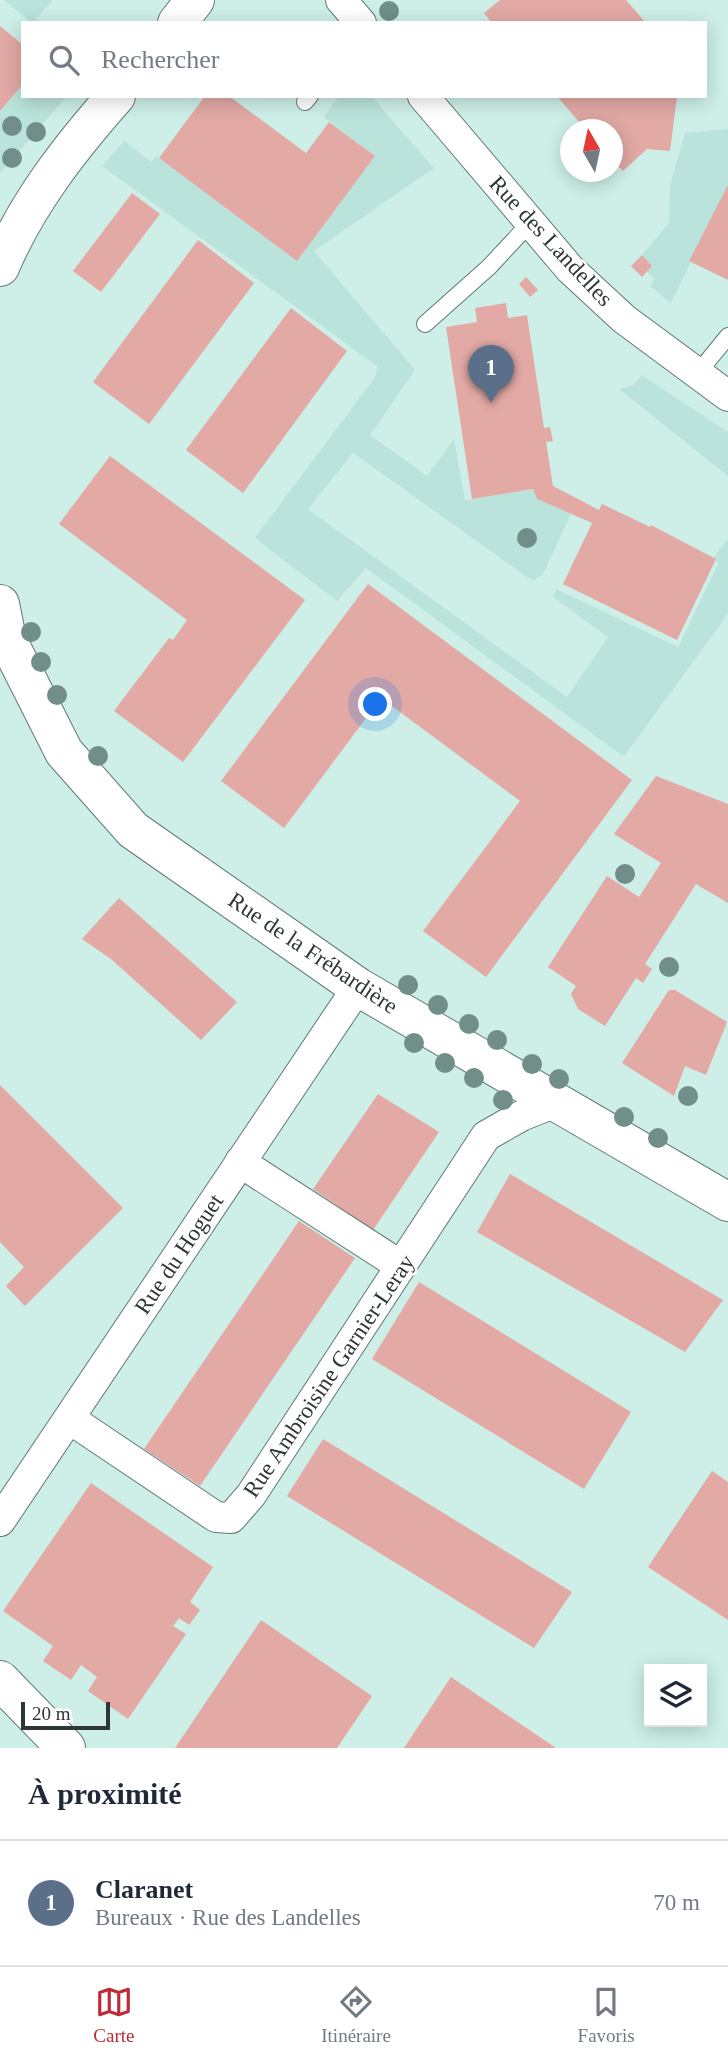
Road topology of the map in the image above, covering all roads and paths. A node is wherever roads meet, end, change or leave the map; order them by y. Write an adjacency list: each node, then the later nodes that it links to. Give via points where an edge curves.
1 (195, 0): 3 (street)
2 (341, 0): 4 (street)
3 (179, 21)
4 (359, 21)
5 (114, 98): 8 (street, via 72,147 27,213)
6 (426, 98): 7 (street, Rue des Landelles)
7 (530, 223): 9 (lane); 11 (street, Rue des Landelles, via 570,269 624,319)
8 (0, 267)
9 (425, 324)
10 (728, 336): 11 (lane)
11 (697, 374): 12 (street, Rue des Landelles)
12 (728, 396)
13 (0, 604): 14 (street, Rue de la Frébardière, via 7,639 64,752 133,830)
14 (358, 987): 15 (street, Rue de la Frébardière); 16 (street, Rue du Hoguet)
15 (556, 1102): 17 (street, Rue de la Frébardière); 18 (street, Rue Ambroisine Garnier-Leray, via 486,1136)
16 (240, 1161): 18 (street); 19 (street, Rue du Hoguet)
17 (728, 1202)
18 (401, 1266): 19 (street, Rue Ambroisine Garnier-Leray, via 251,1495 231,1518 216,1517)
19 (70, 1419): 20 (street, Rue du Hoguet)
20 (0, 1521)
21 (0, 1680): 22 (street)
22 (65, 1748)

